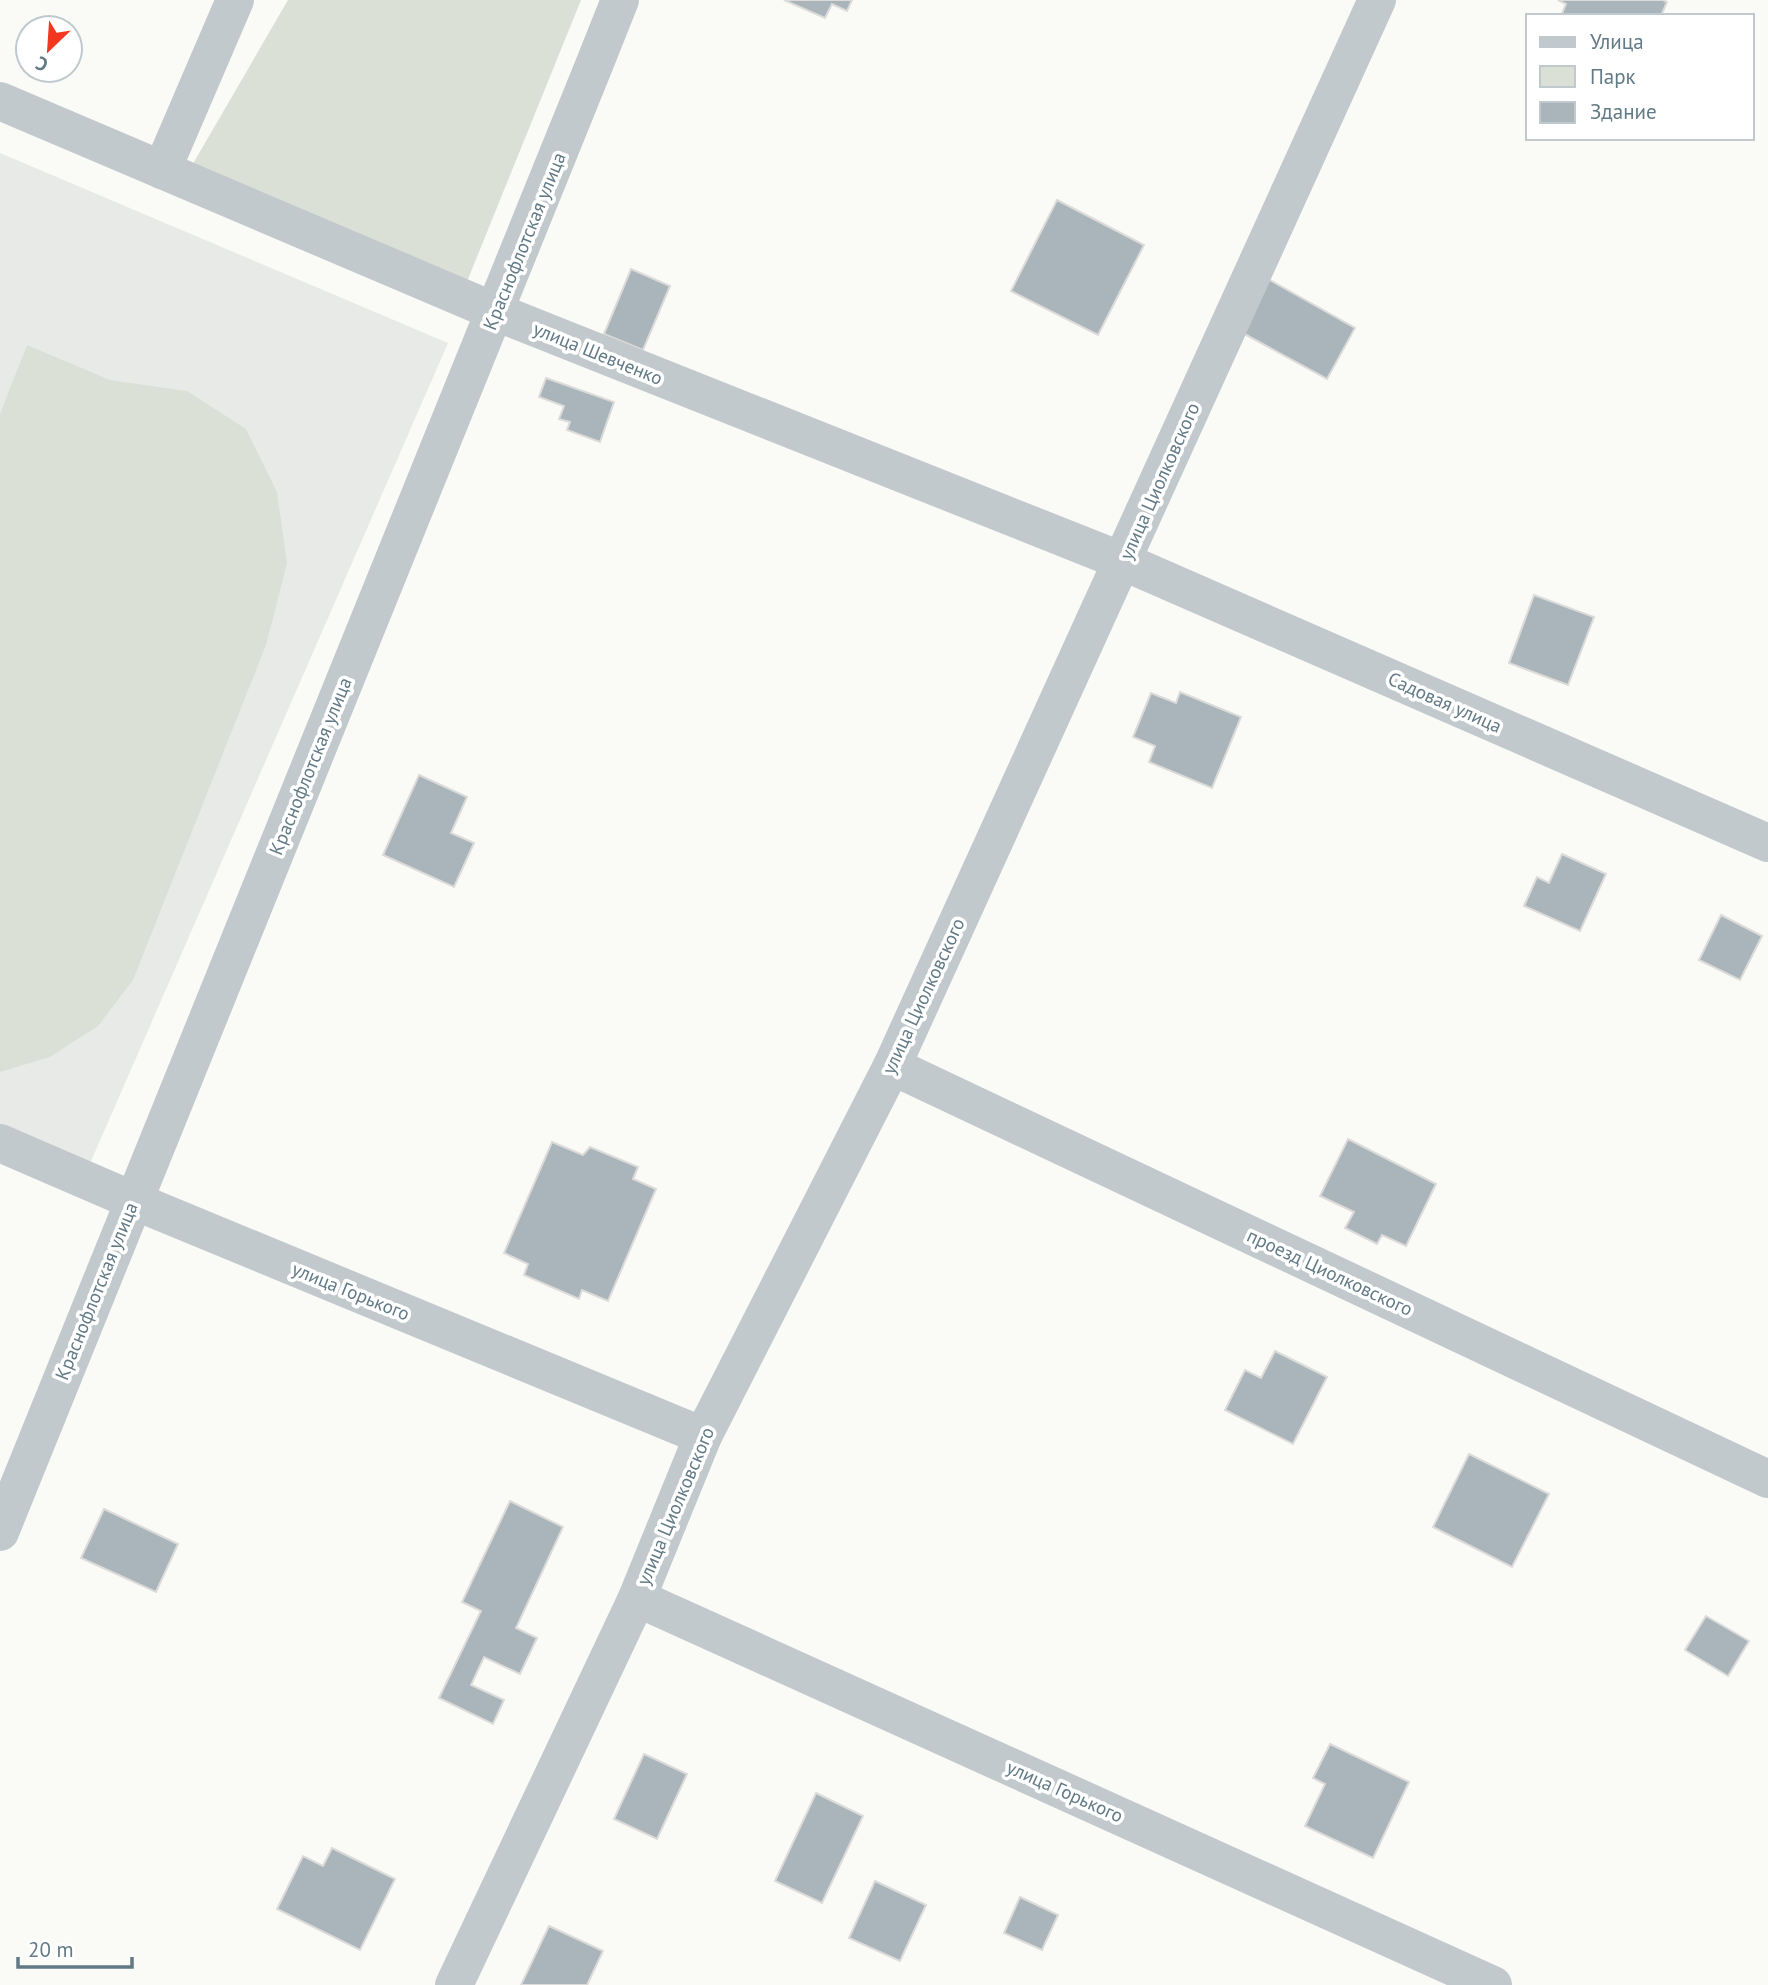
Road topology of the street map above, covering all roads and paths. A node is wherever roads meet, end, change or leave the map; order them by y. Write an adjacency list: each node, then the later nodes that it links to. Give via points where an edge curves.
1 (235, 0): 5 (street)
2 (620, 0): 6 (street, Краснофлотская улица)
3 (1377, 0): 7 (street, улица Циолковского)
4 (0, 101): 5 (street, улица Шевченко)
5 (162, 170): 6 (street, улица Шевченко)
6 (496, 312): 7 (street, улица Шевченко); 11 (street, Краснофлотская улица)
7 (1122, 561): 8 (street, Садовая улица); 9 (street, улица Циолковского)
8 (1768, 842)
9 (892, 1066): 12 (street, улица Циолковского); 13 (street, проезд Циолковского)
10 (0, 1143): 11 (street, улица Горького)
11 (132, 1200): 12 (street, улица Горького); 14 (street, Краснофлотская улица)
12 (703, 1436): 15 (street, улица Циолковского)
13 (1768, 1479)
14 (0, 1532)
15 (637, 1598): 16 (street, улица Циолковского); 17 (street, улица Горького)
16 (454, 1985)
17 (1493, 1985)

